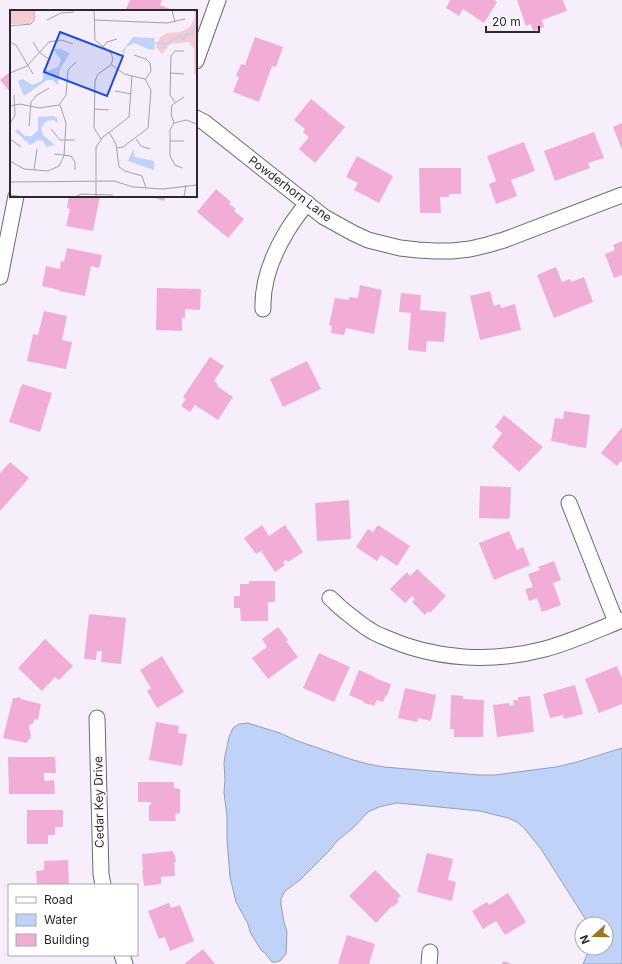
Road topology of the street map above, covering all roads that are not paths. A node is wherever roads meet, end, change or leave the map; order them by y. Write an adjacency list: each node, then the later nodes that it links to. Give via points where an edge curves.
1 (218, 0): 2 (street)
2 (197, 57)
3 (197, 118): 6 (street, Powderhorn Lane)
4 (622, 195): 6 (street, Powderhorn Lane, via 504,240 444,251 400,248 368,240 324,217)
5 (16, 197): 7 (street)
6 (306, 203): 8 (street, via 278,246 267,277)
7 (0, 276)
8 (263, 309)
9 (569, 503): 11 (street)
10 (330, 598): 11 (street, via 342,610 376,634 424,652 456,657 498,657 546,649)
11 (619, 621)
12 (97, 718): 13 (street, Cedar Key Drive)
13 (102, 884)

